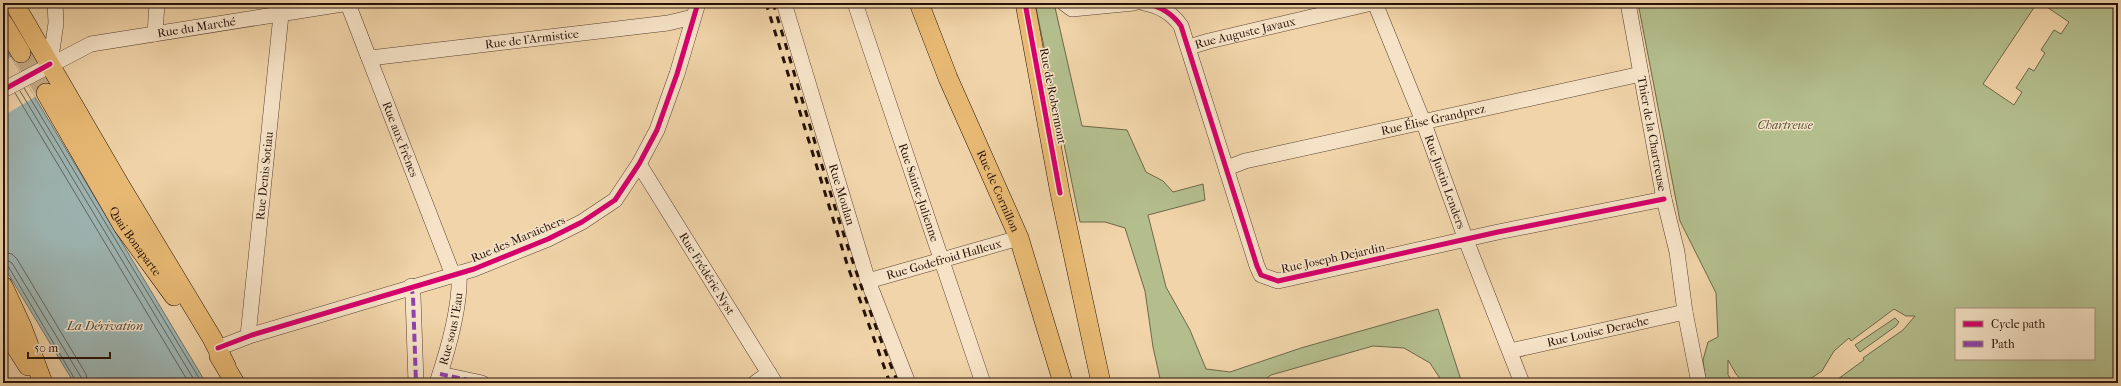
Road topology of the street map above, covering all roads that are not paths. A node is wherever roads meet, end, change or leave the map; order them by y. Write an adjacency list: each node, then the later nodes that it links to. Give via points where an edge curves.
1 (14, 3): 22 (main road)
2 (55, 3): 22 (street, via 56,23)
3 (157, 3): 18 (street)
4 (349, 3): 14 (street, Rue du Marché); 21 (street, Rue aux Frênes)
5 (784, 3): 34 (street, Rue Moulan)
6 (855, 3): 32 (street, Rue Sainte-Julienne)
7 (919, 3): 30 (main road, Rue de Cornillon, via 948,78)
8 (1025, 3): 54 (main road, Rue de Robermont, via 1060,193)
9 (1134, 3): 13 (street, via 1072,9)
10 (1144, 3): 19 (street, Rue Joseph Dejardin, via 1156,5 1176,18 1182,26)
11 (1373, 3): 19 (street, Rue Auguste Javaux); 26 (street, Rue Justin Lenders)
12 (1628, 3): 23 (street, Thier de la Chartreuse)
13 (1065, 4)
14 (328, 5): 16 (street, Rue du Marché)
15 (695, 10): 21 (street, Rue de l'Armistice, via 668,23); 27 (street, Rue des Maraîchers, via 677,74 657,130)
16 (281, 15): 18 (street, Rue du Marché); 39 (street, Rue Denis Sotiau)
17 (3, 23): 20 (main road)
18 (155, 34): 22 (street, Rue du Marché, via 91,44)
19 (1189, 47): 28 (street, Rue Joseph Dejardin)
20 (21, 53)
21 (370, 58): 33 (street, Rue aux Frênes)
22 (50, 64): 24 (street, Rue du Marché); 40 (main road)
23 (1641, 74): 26 (street, Rue Élise Grandprez); 29 (street, Thier de la Chartreuse)
24 (3, 90)
25 (46, 93): 42 (main road, Quai Bonaparte, via 123,226)
26 (1423, 121): 28 (street, Rue Élise Grandprez, via 1244,161); 31 (street, Rue Justin Lenders)
27 (639, 164): 33 (street, Rue des Maraîchers, via 615,200 582,222 548,239); 44 (street, Rue Frédéric Nyst)
28 (1227, 168): 31 (street, Rue Joseph Dejardin, via 1257,266 1261,275 1274,280)
29 (1664, 199): 31 (street, Rue Joseph Dejardin); 37 (street, Thier de la Chartreuse, via 1677,252)
30 (1019, 238): 32 (street, Rue Godefroid Halleux); 53 (main road, Rue de Cornillon)
31 (1466, 240): 41 (street, Rue Justin Lenders)
32 (942, 259): 34 (street, Rue Godefroid Halleux); 52 (street, Rue Sainte-Julienne)
33 (456, 274): 36 (street, Rue des Maraîchers); 43 (street, Rue sous l'Eau, via 459,285 455,312)
34 (868, 281): 51 (street, Rue Moulan)
35 (3, 286): 46 (main road)
36 (411, 286): 39 (street, Rue des Maraîchers); 48 (street)
37 (1685, 312): 41 (street, Rue Louise Derache); 56 (street, Thier de la Chartreuse)
38 (3, 327): 45 (main road)
39 (248, 336): 40 (street, Rue des Maraîchers)
40 (218, 348): 42 (main road)
41 (1510, 351): 55 (street, Rue Justin Lenders)
42 (226, 366): 47 (main road, Quai Bonaparte)
43 (439, 378): 49 (street)
44 (772, 378): 50 (street)
45 (39, 383)
46 (43, 383)
47 (235, 383)
48 (416, 383)
49 (482, 383)
50 (754, 383)
51 (908, 383)
52 (983, 383)
53 (1063, 383)
54 (1101, 383)
55 (1522, 383)
56 (1699, 383)

